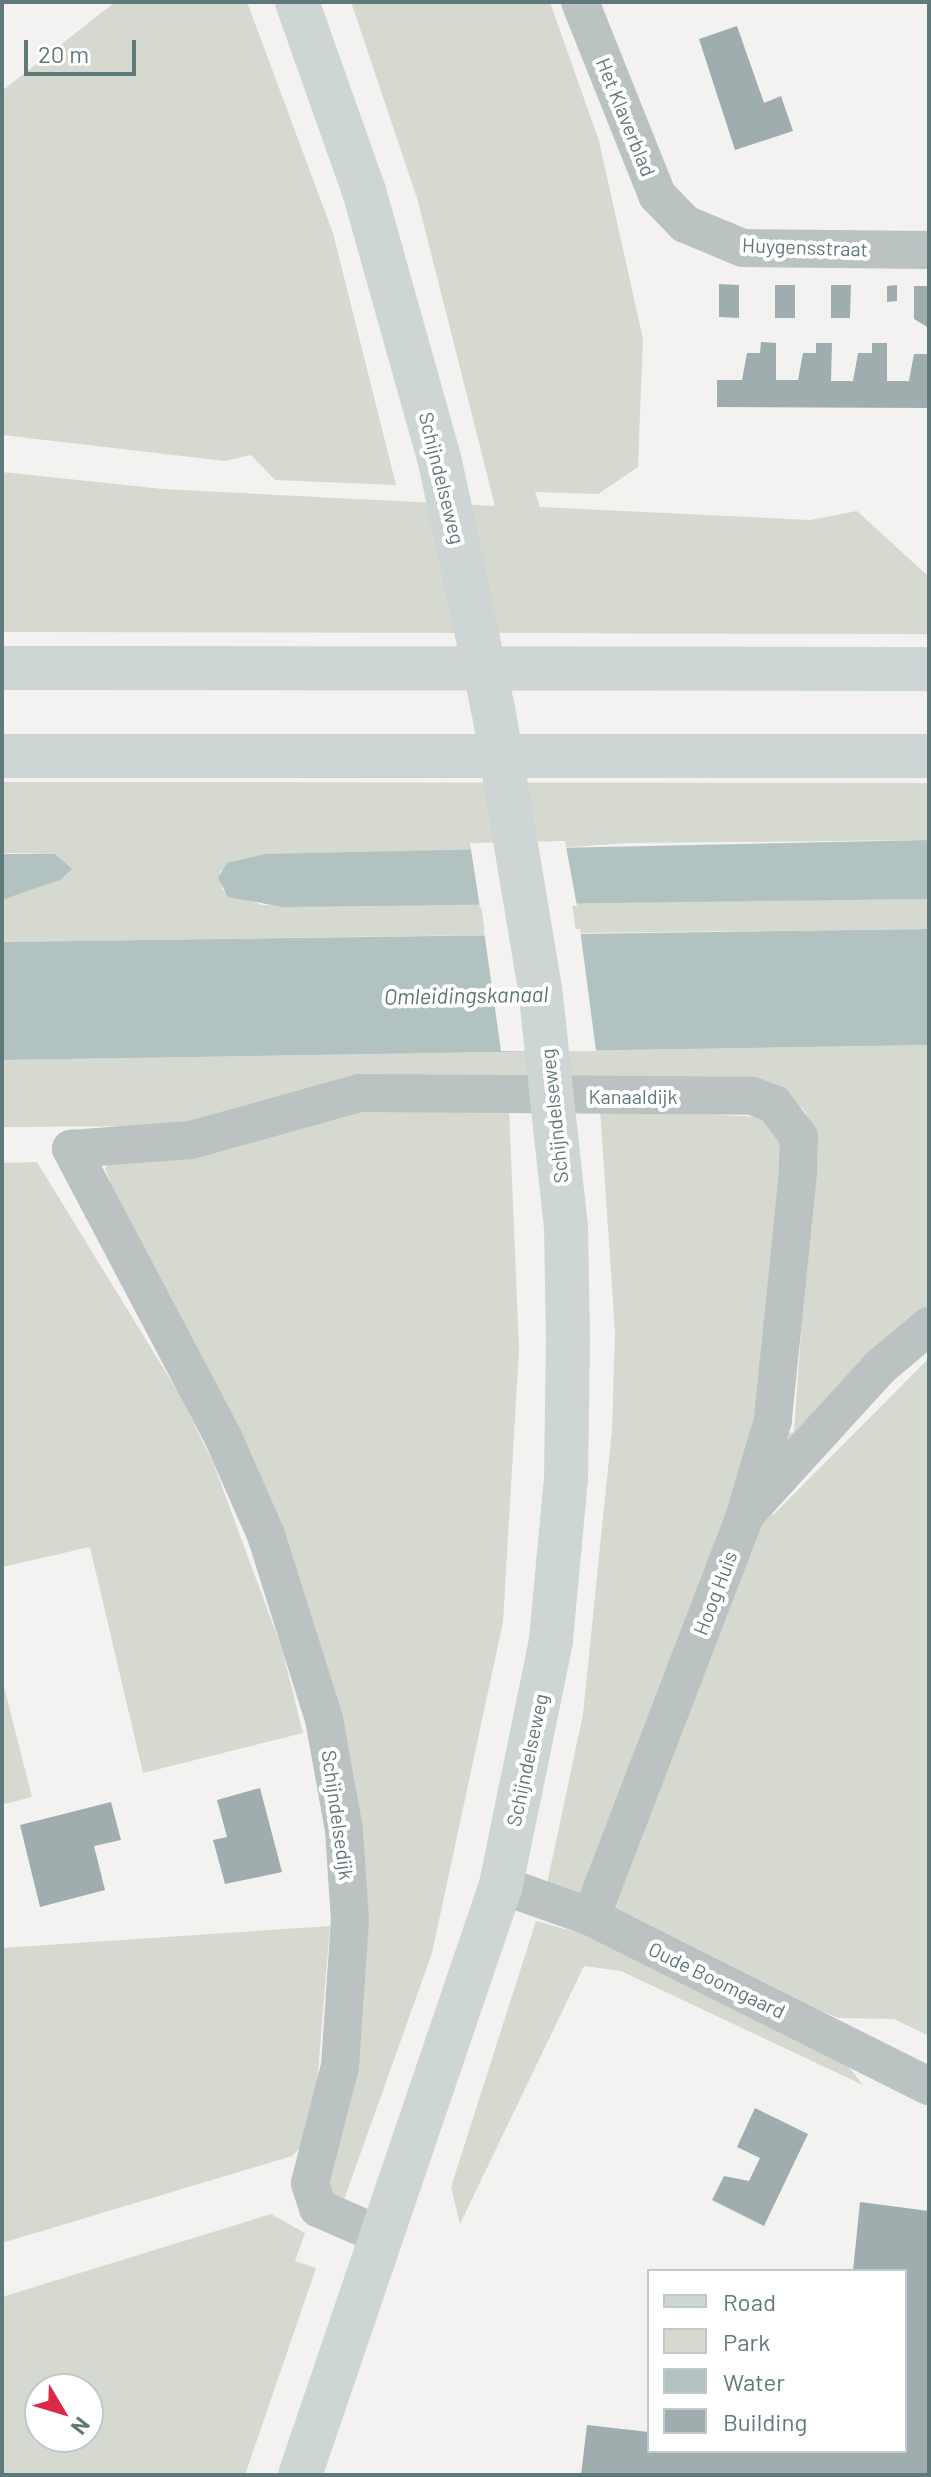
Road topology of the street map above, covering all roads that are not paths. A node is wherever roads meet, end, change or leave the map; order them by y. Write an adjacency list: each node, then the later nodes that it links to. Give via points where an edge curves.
1 (297, 2): 12 (main road, Schijndelseweg, via 364,191 469,592 516,837 558,1147 567,1242 566,1478 551,1641)
2 (580, 2): 3 (street, Het Klaverblad, via 657,195)
3 (685, 224): 4 (street, Huygensstraat, via 743,248)
4 (929, 250)
5 (2, 668): 6 (main road)
6 (929, 669)
7 (2, 756): 8 (main road)
8 (929, 756)
9 (71, 1149): 11 (street, Kanaaldijk, via 191,1140 359,1093 752,1096 774,1104 799,1137 798,1172 773,1420); 15 (street, Schijndelsedijk, via 241,1479 324,1719 344,1830 350,1921 340,2066 310,2183 318,2208)
10 (929, 1326): 11 (street, Hoog Huis, via 880,1367)
11 (745, 1515): 13 (street, Hoog Huis)
12 (501, 1885): 13 (street, Oude Boomgaard); 15 (main road, Schijndelseweg)
13 (591, 1917): 14 (street, Oude Boomgaard)
14 (929, 2086)
15 (382, 2236): 16 (main road)
16 (300, 2475)

